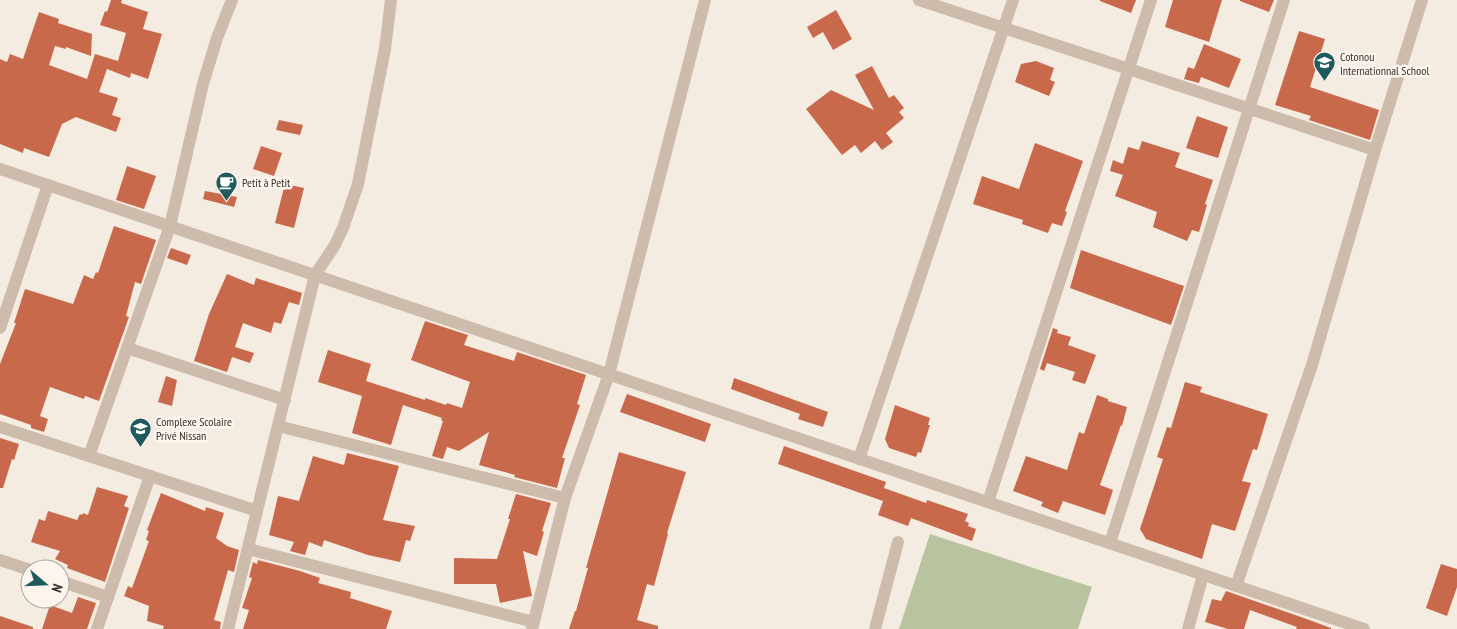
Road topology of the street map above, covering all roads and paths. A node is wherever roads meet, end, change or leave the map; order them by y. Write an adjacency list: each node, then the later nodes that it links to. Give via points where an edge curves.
1 (232, 0): 15 (street, via 204,84)
2 (391, 0): 16 (street, via 358,184 339,236)
3 (705, 0): 19 (street)
4 (919, 0): 9 (street)
5 (1013, 0): 9 (street)
6 (1151, 0): 10 (street)
7 (1284, 0): 11 (street)
8 (1422, 0): 12 (street)
9 (1004, 28): 10 (street); 24 (street)
10 (1129, 68): 11 (street); 27 (street)
11 (1249, 108): 12 (street); 30 (street)
12 (1375, 150): 36 (street, via 1312,365)
13 (0, 169): 14 (street)
14 (48, 185): 15 (street); 17 (street)
15 (170, 226): 16 (street); 18 (street)
16 (315, 275): 19 (street); 20 (street)
17 (0, 328)
18 (127, 348): 20 (street); 23 (street)
19 (609, 374): 24 (street); 26 (street)
20 (285, 400): 22 (street)
21 (0, 426): 23 (street)
22 (278, 426): 26 (street); 28 (street)
23 (89, 456): 25 (street)
24 (859, 459): 27 (street)
25 (150, 476): 28 (street); 37 (street)
26 (565, 498): 38 (street)
27 (988, 502): 30 (street)
28 (257, 511): 31 (street)
29 (898, 542): 41 (street)
30 (1110, 543): 34 (street)
31 (248, 549): 38 (street); 40 (street)
32 (0, 560): 33 (street)
33 (20, 567)
34 (1203, 575): 36 (street); 42 (street)
35 (70, 584): 37 (street)
36 (1236, 586): 43 (street)
37 (108, 597): 39 (street)
38 (533, 626)
39 (97, 629)
40 (228, 629)
41 (875, 629)
42 (1188, 629)
43 (1364, 629)

